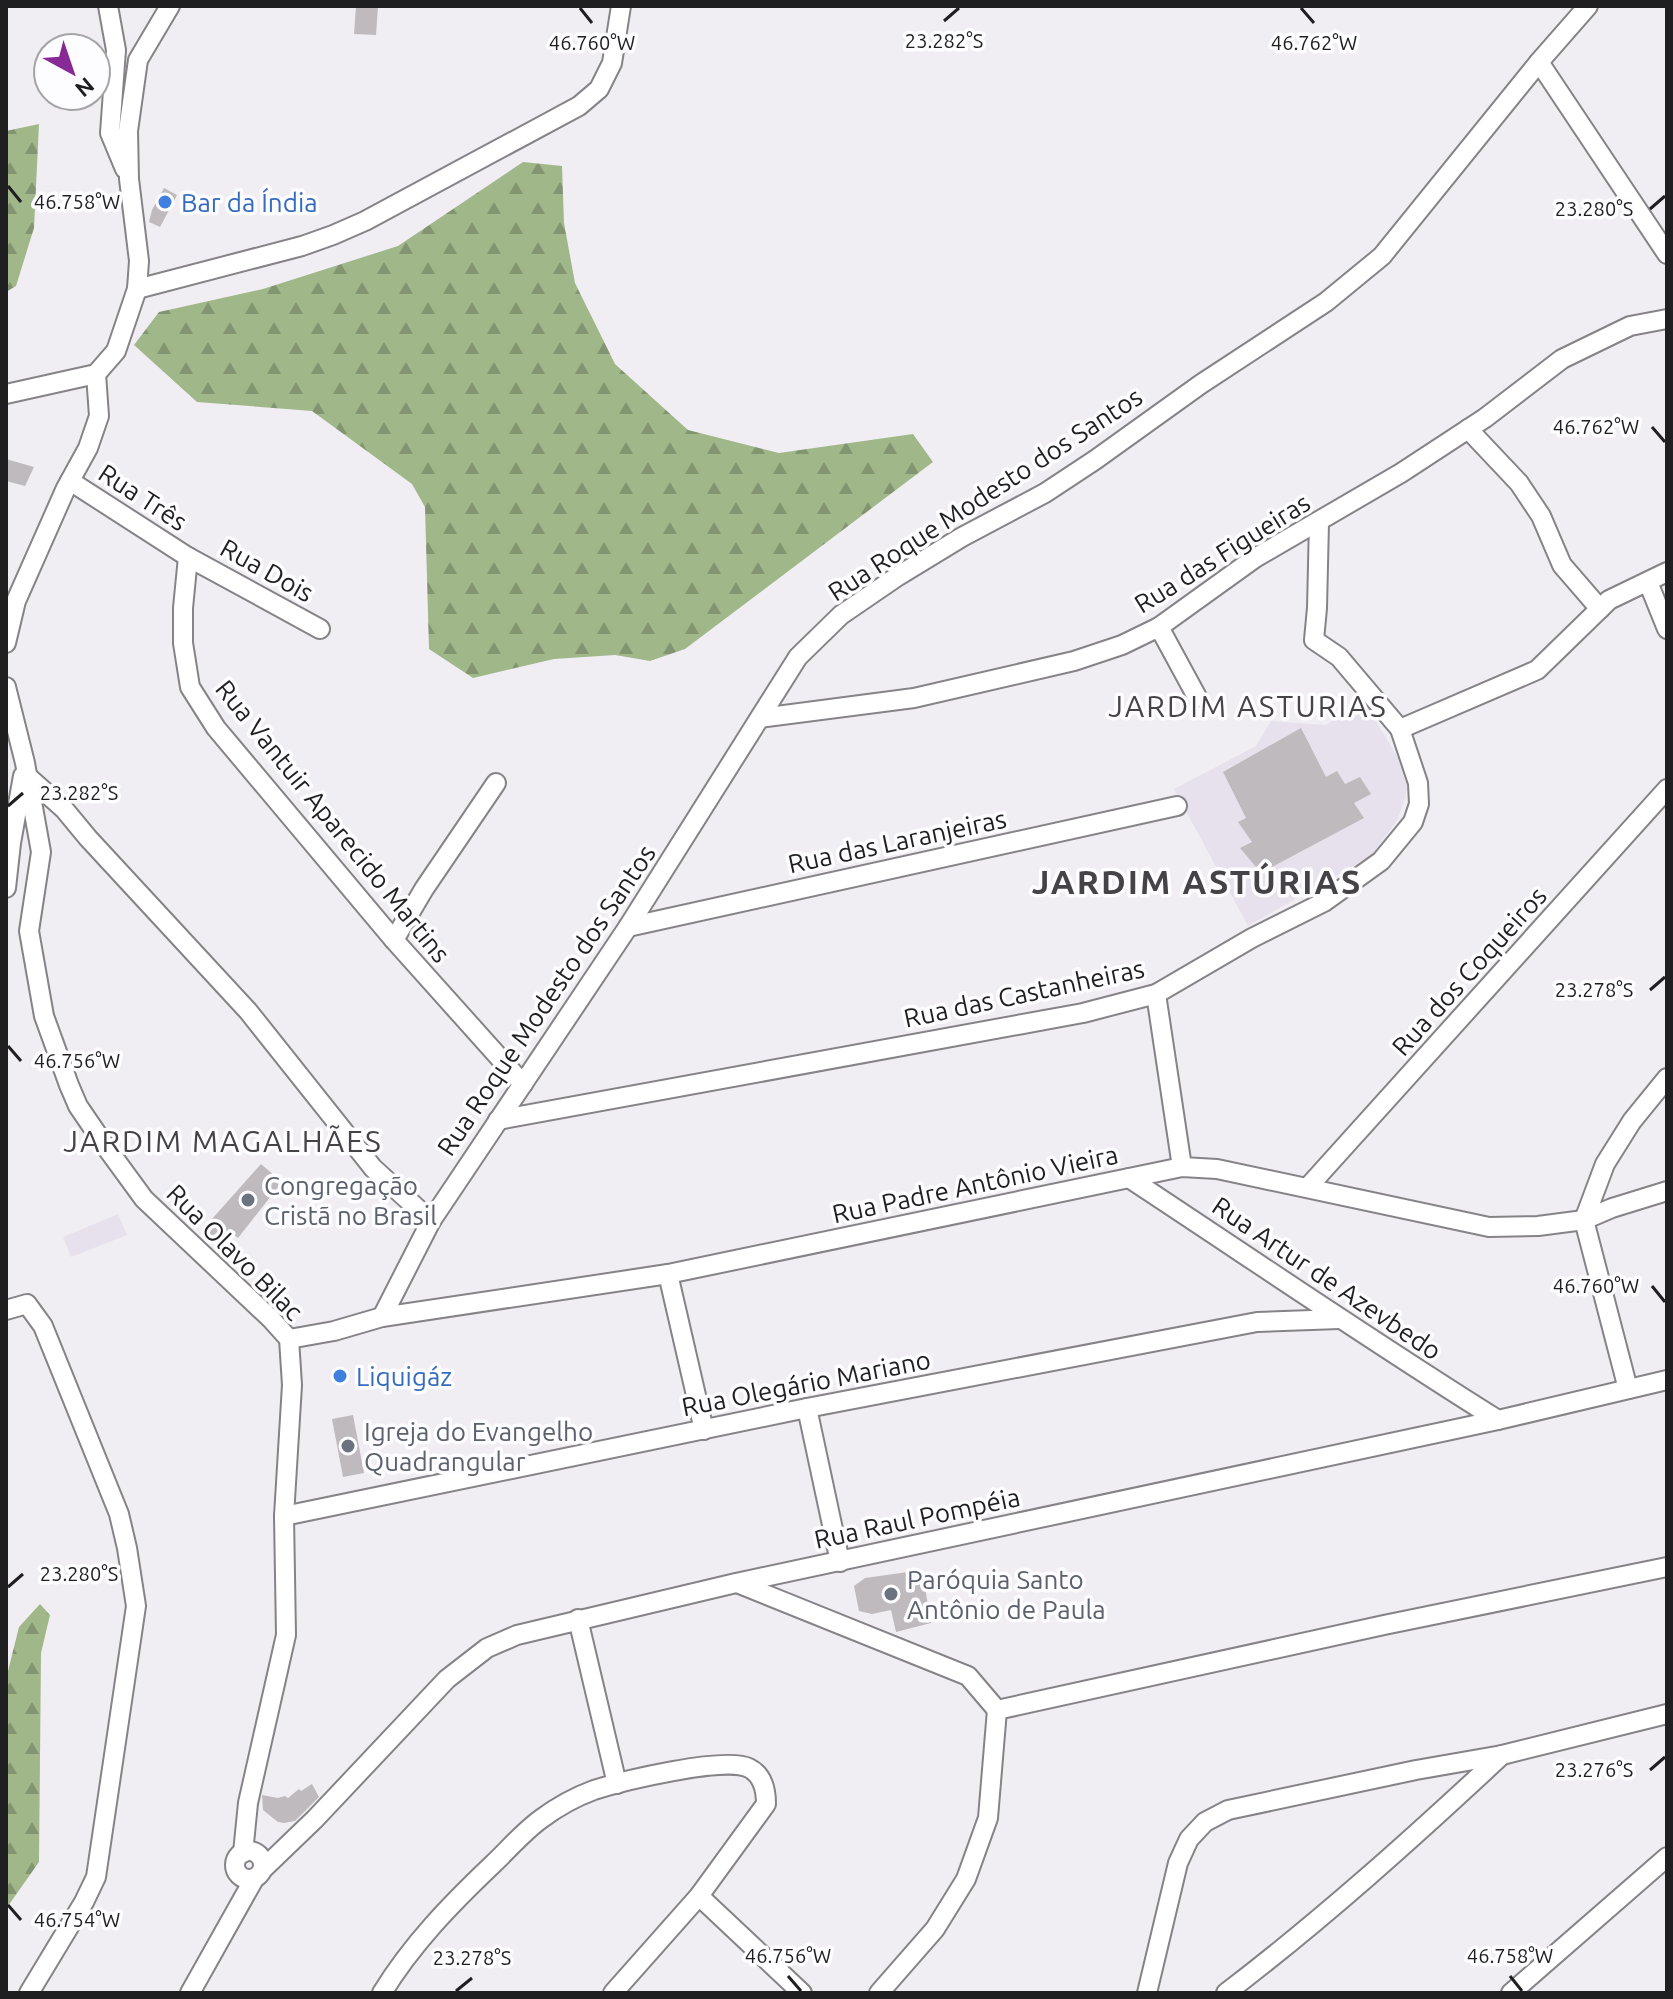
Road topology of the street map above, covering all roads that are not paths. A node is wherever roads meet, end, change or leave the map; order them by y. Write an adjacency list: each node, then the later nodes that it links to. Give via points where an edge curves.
1 (108, 6): 6 (street, via 116,50 110,133)
2 (170, 6): 6 (street, via 138,60 128,131)
3 (621, 6): 8 (street, via 612,63 599,89 579,106 333,235)
4 (1588, 6): 5 (street, Rua Roque Modesto dos Santos)
5 (1539, 62): 7 (street); 25 (street, Rua Roque Modesto dos Santos, via 1382,256 1326,302 1095,460 841,615 798,657)
6 (129, 179): 8 (street, via 139,261)
7 (1667, 254)
8 (137, 289): 10 (street, via 116,351)
9 (1667, 319): 12 (street, Rua das Figueiras, via 1630,326 1562,359)
10 (96, 374): 11 (street); 13 (street, via 99,416)
11 (6, 394)
12 (1468, 429): 14 (street, Rua das Figueiras); 18 (street, via 1519,483 1541,516 1562,565)
13 (70, 481): 15 (street, Rua Três); 22 (street, via 16,601)
14 (1319, 522): 19 (street, Rua das Figueiras, via 1255,558); 26 (street, Rua das Castanheiras, via 1314,640 1339,657)
15 (188, 557): 20 (street, Rua Dois); 33 (street, Rua Vantuir Aparecido Martins, via 183,643 190,687 216,728)
16 (1667, 572): 17 (street)
17 (1648, 582): 18 (street); 21 (street)
18 (1600, 609): 26 (street, via 1537,670)
19 (1159, 627): 24 (street); 25 (street, Rua das Figueiras, via 1074,661 914,698)
20 (320, 629)
21 (1667, 629)
22 (6, 643)
23 (6, 687): 27 (street, Rua Olavo Bilac)
24 (1197, 697)
25 (760, 718): 32 (street, Rua Roque Modesto dos Santos)
26 (1400, 729): 34 (street, Rua das Castanheiras, via 1418,783 1419,804 1413,822 1381,861 1324,902)
27 (26, 770): 31 (street); 43 (street, via 248,1011 373,1168); 48 (street, Rua Olavo Bilac, via 41,852 29,931 44,1016 78,1106 144,1199)
28 (496, 783): 33 (street)
29 (1667, 789): 40 (street, Rua dos Coqueiros)
30 (1177, 806): 32 (street, Rua das Laranjeiras)
31 (6, 888)
32 (628, 927): 36 (street, Rua Roque Modesto dos Santos)
33 (394, 940): 36 (street, Rua Vantuir Aparecido Martins)
34 (1156, 994): 37 (street, Rua das Castanheiras, via 1083,1013); 38 (street)
35 (1667, 1078): 42 (street, via 1605,1164)
36 (523, 1084): 37 (street, Rua Roque Modesto dos Santos)
37 (498, 1120): 43 (street, Rua Roque Modesto dos Santos)
38 (1182, 1167): 39 (street, Rua Padre Antônio Vieira); 40 (street, Rua Padre Antônio Vieira)
39 (1129, 1178): 44 (street, Rua Padre Antônio Vieira); 47 (street, Rua Artur de Azevbedo)
40 (1308, 1187): 42 (street, Rua Padre Antônio Vieira, via 1489,1227)
41 (1667, 1191): 42 (street, Rua Padre Antônio Vieira)
42 (1584, 1220): 50 (street)
43 (431, 1221): 46 (street, Rua Roque Modesto dos Santos)
44 (668, 1274): 46 (street, Rua Padre Antônio Vieira); 53 (street)
45 (6, 1310): 66 (street, via 27,1304 43,1326 119,1514 136,1606 96,1877)
46 (382, 1317): 48 (street, Rua Padre Antônio Vieira)
47 (1339, 1319): 51 (street, Rua Olegário Mariano, via 1257,1322); 52 (street, Rua Artur de Azevbedo)
48 (289, 1339): 54 (street, Rua Olavo Bilac, via 292,1385)
49 (1667, 1380): 50 (street, Rua Raul Pompéia)
50 (1628, 1389): 52 (street, Rua Raul Pompéia)
51 (807, 1408): 53 (street, Rua Olegário Mariano); 55 (street)
52 (1498, 1420): 55 (street, Rua Raul Pompéia)
53 (704, 1430): 54 (street, Rua Olegário Mariano)
54 (284, 1516): 64 (street, Rua Olavo Bilac, via 286,1635 248,1803 243,1853 256,1853 263,1860)
55 (840, 1562): 57 (street, Rua Raul Pompéia)
56 (1667, 1567): 59 (street)
57 (736, 1583): 58 (street, Rua Raul Pompéia); 59 (street, via 968,1676)
58 (578, 1619): 62 (street); 64 (street, Rua Raul Pompéia, via 487,1648 447,1679)
59 (997, 1710): 71 (street, via 988,1818 966,1879 935,1929)
60 (1667, 1714): 61 (street)
61 (1502, 1755): 72 (street, via 1228,1810 1205,1822 1189,1839 1178,1863); 73 (street, via 1314,1924)
62 (617, 1784): 65 (street, via 734,1764 750,1768 761,1779 766,1804); 68 (street, via 566,1803 539,1821 443,1912)
63 (1667, 1857): 74 (street)
64 (258, 1874): 67 (street)
65 (699, 1896): 69 (street); 70 (street)
66 (29, 1993)
67 (190, 1993)
68 (382, 1993)
69 (613, 1993)
70 (802, 1993)
71 (879, 1993)
72 (1147, 1993)
73 (1226, 1993)
74 (1511, 1993)

